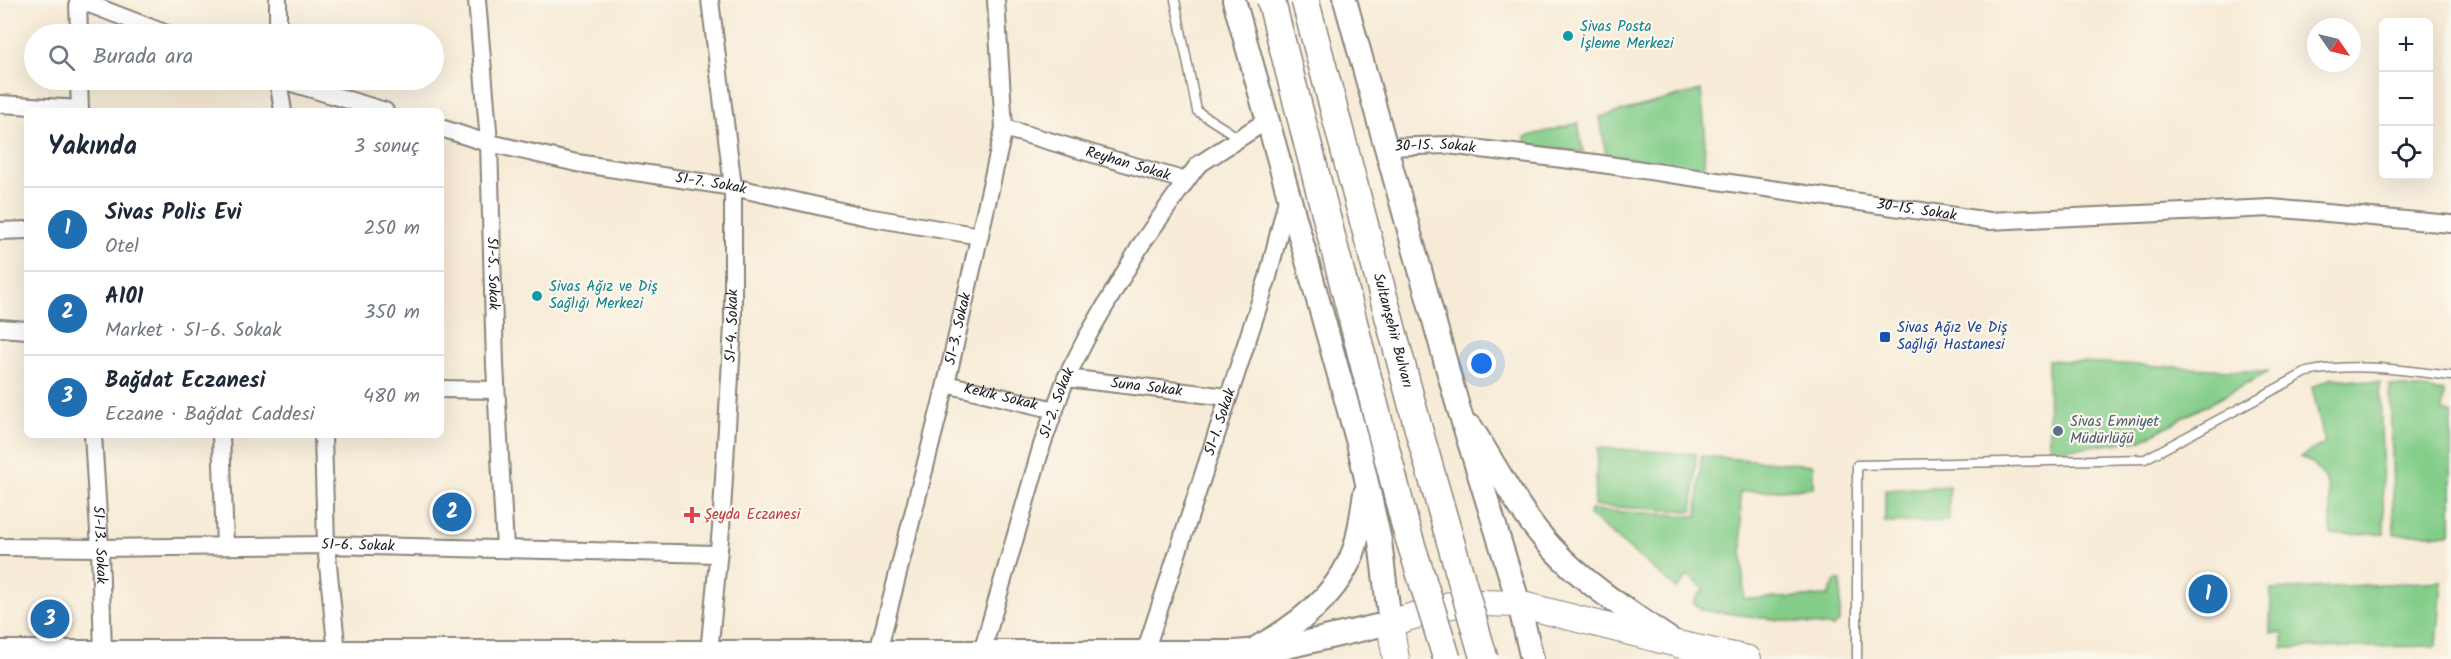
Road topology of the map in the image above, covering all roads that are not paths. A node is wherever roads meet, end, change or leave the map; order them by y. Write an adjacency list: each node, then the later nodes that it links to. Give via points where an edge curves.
1 (78, 0): 11 (street); 12 (street)
2 (278, 0): 13 (street)
3 (477, 0): 26 (street, 51-5. Sokak)
4 (710, 0): 29 (street, 51-4. Sokak)
5 (996, 0): 23 (street, 51-3. Sokak)
6 (1174, 0): 25 (lane, via 1197,111)
7 (1234, 0): 22 (main road)
8 (1271, 0): 67 (highway, bridge, via 1406,528)
9 (1305, 0): 68 (highway, Sultanşehir Bulvarı, bridge)
10 (1345, 0): 27 (main road)
11 (79, 24)
12 (141, 24)
13 (278, 24)
14 (79, 90): 19 (street)
15 (281, 90): 20 (street)
16 (314, 90): 21 (street)
17 (0, 104): 18 (street)
18 (53, 108)
19 (80, 108)
20 (283, 108)
21 (375, 108)
22 (1269, 119): 25 (street, Reyhan Sokak); 30 (main road)
23 (1004, 128): 28 (street, Reyhan Sokak); 34 (street, 51-3. Sokak)
24 (444, 129): 26 (street, 51-7. Sokak)
25 (1239, 138): 28 (street, Reyhan Sokak, via 1198,165)
26 (489, 142): 29 (street, 51-7. Sokak, via 577,162); 41 (street, 51-5. Sokak)
27 (1384, 147): 31 (street, 30-15. Sokak, via 1448,145 1989,221 2271,208); 43 (main road)
28 (1186, 181): 38 (street, 51-2. Sokak, via 1142,243)
29 (733, 187): 34 (street, 51-7. Sokak, via 867,217); 54 (street, 51-4. Sokak, via 733,326)
30 (1289, 192): 42 (street, 51-1. Sokak, via 1268,277); 48 (main road)
31 (2451, 225)
32 (24, 230): 33 (street)
33 (0, 231)
34 (981, 236): 39 (street, 51-3. Sokak)
35 (0, 328): 36 (street)
36 (24, 330)
37 (2451, 376): 71 (lane, via 2340,368 2307,372 2145,459 1857,465)
38 (1066, 378): 42 (street, Suna Sokak); 44 (street, 51-2. Sokak)
39 (946, 384): 44 (street, Kekik Sokak); 60 (street, 51-3. Sokak)
40 (444, 389): 41 (street)
41 (496, 390): 53 (street, 51-5. Sokak)
42 (1228, 397): 62 (street, 51-1. Sokak)
43 (1456, 403): 55 (main road); 57 (main road, via 1527,517 1552,549 1613,600)
44 (1055, 410): 61 (street, 51-2. Sokak)
45 (93, 438): 52 (street, 51-13. Sokak)
46 (221, 438): 50 (street)
47 (323, 438): 49 (street)
48 (1367, 480): 56 (main road, via 1380,541); 58 (main road, via 1354,549 1342,576 1296,624)
49 (326, 545): 50 (street, 51-6. Sokak); 53 (street, 51-6. Sokak); 64 (street)
50 (225, 546): 52 (street, 51-6. Sokak)
51 (0, 547): 52 (street, 51-6. Sokak)
52 (100, 548): 63 (street, 51-13. Sokak)
53 (505, 548): 54 (street, 51-6. Sokak)
54 (718, 554): 65 (street, 51-4. Sokak)
55 (1519, 604): 56 (main road, via 1450,605); 57 (main road); 69 (main road)
56 (1389, 623): 58 (main road, via 1282,648); 66 (main road)
57 (1659, 647): 70 (main road)
58 (1251, 651): 62 (main road)
59 (0, 652): 63 (main road)
60 (878, 652): 61 (main road); 65 (main road)
61 (982, 652): 62 (main road)
62 (1144, 652)
63 (103, 653): 64 (main road)
64 (336, 653): 65 (main road)
65 (709, 653)
66 (1396, 659)
67 (1447, 659)
68 (1484, 659)
69 (1532, 659)
70 (1748, 659)
71 (1857, 659)

